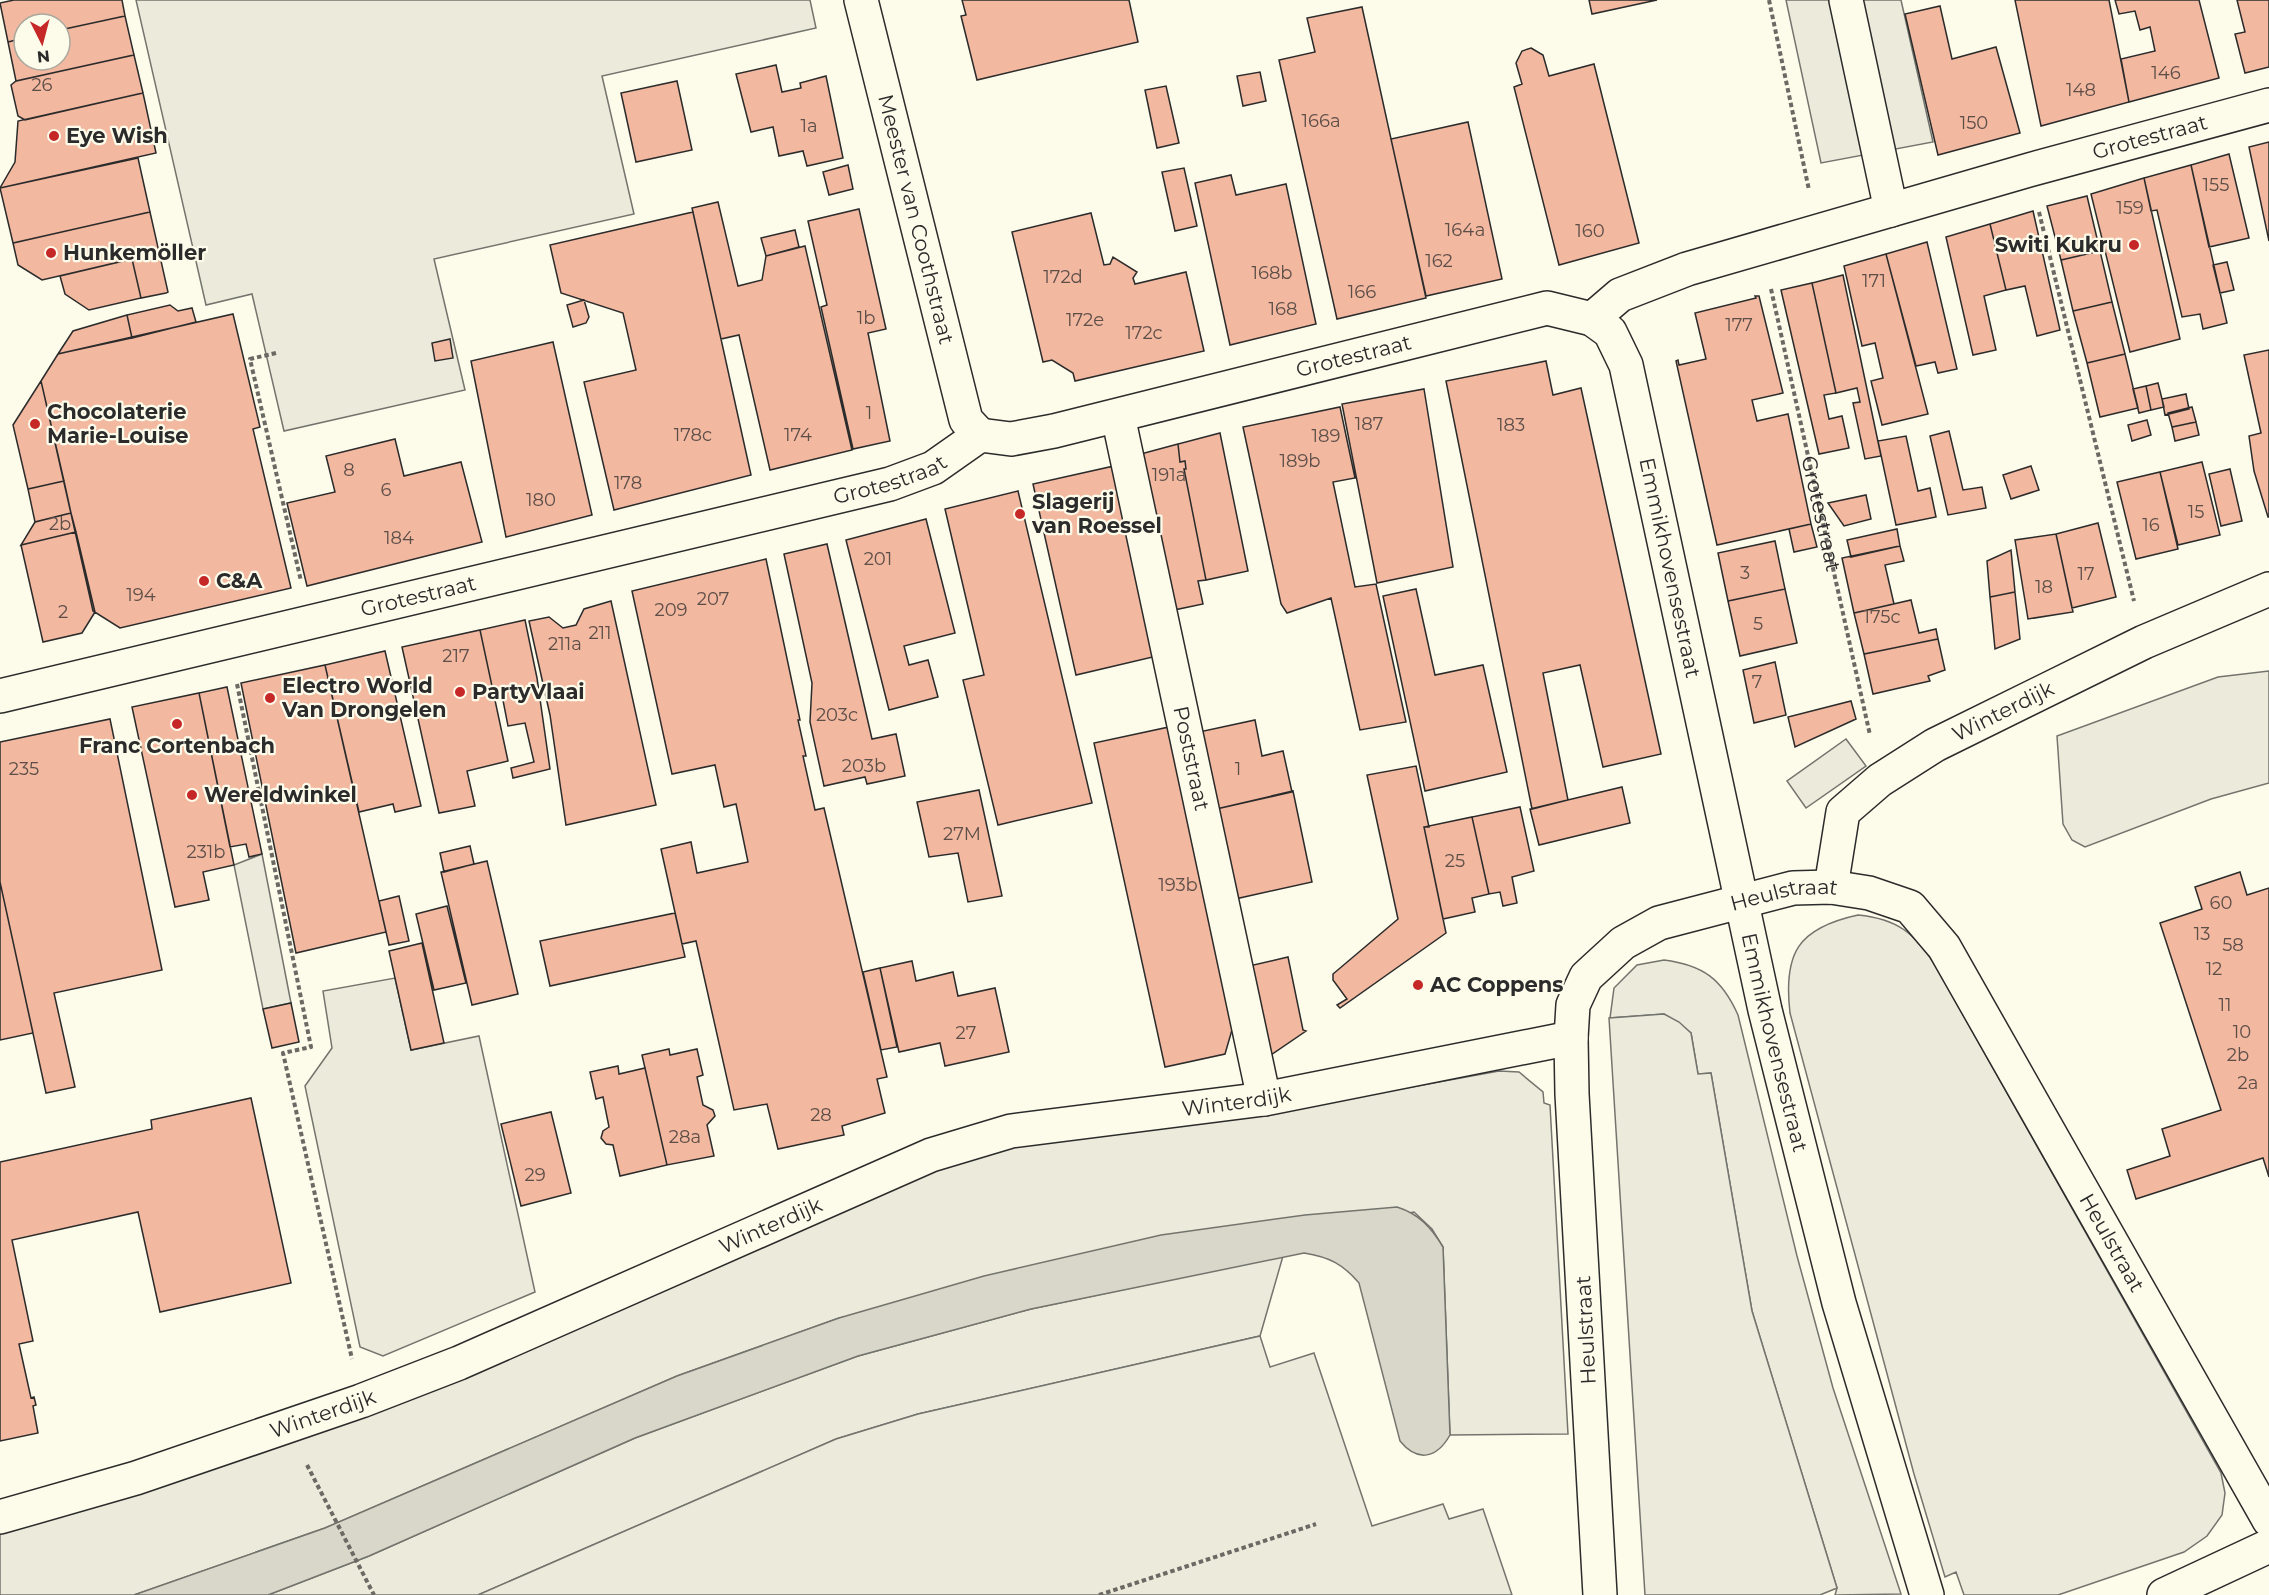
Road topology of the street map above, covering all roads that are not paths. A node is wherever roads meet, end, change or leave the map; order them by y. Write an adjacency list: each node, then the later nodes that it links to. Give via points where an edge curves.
1 (861, 0): 7 (street, Meester van Coothstraat, via 966,420)
2 (1845, 0): 4 (street)
3 (2269, 105): 4 (street, Grotestraat)
4 (1892, 210): 5 (street, Grotestraat, via 1687,269 1620,296)
5 (1592, 319): 6 (street, Grotestraat, via 1547,308); 11 (street, Emmikhovensestraat, via 1610,332 1626,365)
6 (1118, 416): 7 (street, Grotestraat, via 1011,439); 13 (street, Poststraat)
7 (980, 435): 9 (street, Grotestraat, via 933,468 890,484 228,642)
8 (2261, 598): 10 (street, Winterdijk, via 2144,642 1935,745 1880,780 1843,812)
9 (17, 684)
10 (1831, 887): 11 (street, Heulstraat, via 1793,888); 15 (street, Heulstraat, via 1869,893 1910,907 1944,947)
11 (1740, 901): 12 (street, Heulstraat, via 1659,922 1623,943 1586,977 1573,1005); 18 (street, Emmikhovensestraat, via 1839,1303)
12 (1570, 1038): 13 (street, Winterdijk); 17 (street, Heulstraat)
13 (1264, 1099): 14 (street, Winterdijk, via 1011,1131 931,1155 470,1359 136,1478)
14 (0, 1517)
15 (2269, 1520)
16 (2269, 1546): 19 (street)
17 (1600, 1595)
18 (1927, 1595)
19 (2163, 1595)

